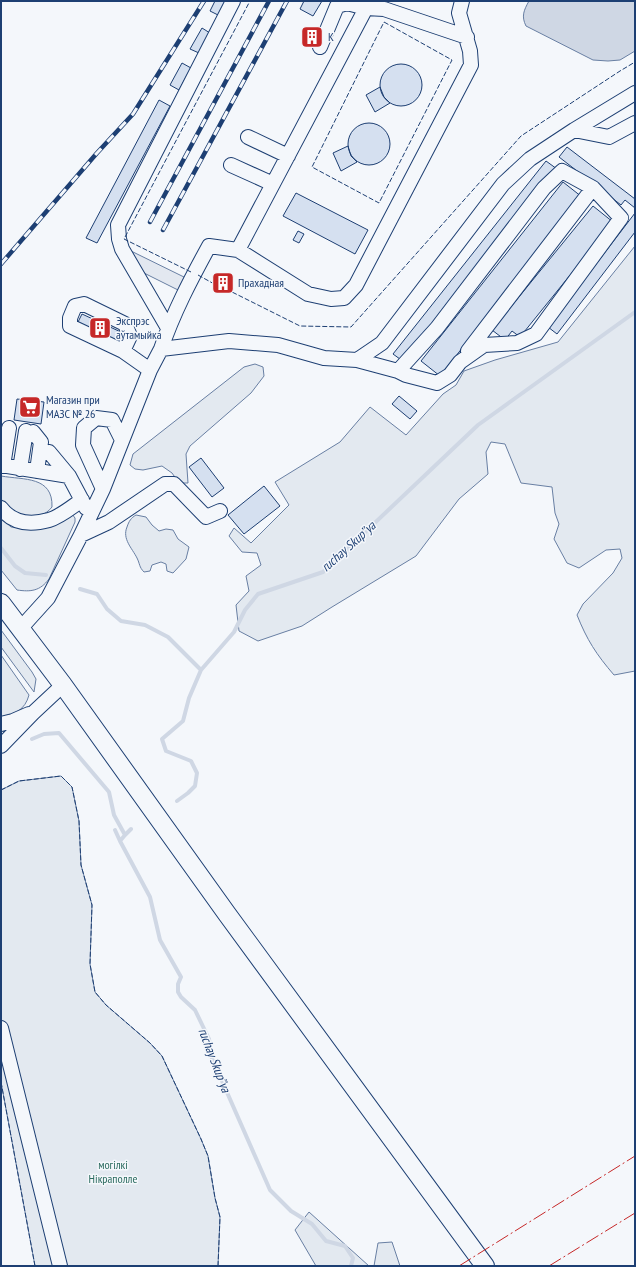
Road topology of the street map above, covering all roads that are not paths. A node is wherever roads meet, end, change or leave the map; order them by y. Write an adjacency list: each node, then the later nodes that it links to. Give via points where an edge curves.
1 (232, 1): 15 (lane, via 118,226 122,250)
2 (462, 1): 4 (lane, via 459,13)
3 (366, 8): 4 (lane, via 384,9); 5 (lane, via 347,3 337,6); 10 (lane)
4 (467, 37): 14 (lane, via 471,65 356,285 344,298 331,299 308,294)
5 (320, 47)
6 (635, 93): 8 (lane)
7 (635, 123): 8 (lane, via 610,137)
8 (574, 130): 18 (lane, via 530,159 503,184 382,343)
9 (248, 137): 10 (lane)
10 (288, 156): 12 (lane)
11 (231, 165): 12 (lane)
12 (273, 184): 14 (lane)
13 (593, 188): 19 (lane); 19 (lane, via 621,218 536,334 517,343 484,345); 21 (lane, via 562,171 553,179 437,328)
14 (238, 250): 15 (lane, via 209,246)
15 (168, 328): 16 (lane)
16 (161, 350): 18 (lane, via 229,341 278,345 324,358); 20 (lane)
17 (123, 352): 20 (lane)
18 (357, 360): 21 (lane)
19 (460, 362): 21 (lane, via 450,375 437,383 406,376)
20 (150, 370): 23 (lane)
21 (398, 371)
22 (17, 429): 25 (lane); 26 (lane); 27 (lane, via 41,442)
23 (122, 440): 29 (lane); 29 (lane, via 112,420 96,418 84,428 83,445)
24 (49, 452): 28 (lane)
25 (2, 466): 26 (lane)
26 (20, 469): 27 (lane)
27 (37, 471): 28 (lane)
28 (69, 476): 30 (lane)
29 (104, 489): 33 (lane)
30 (82, 500): 31 (lane, via 51,520 30,523 18,522); 33 (lane)
31 (1, 508)
32 (220, 510): 34 (lane, via 206,516 174,484 165,484 109,522)
33 (90, 515): 34 (lane)
34 (81, 535): 36 (lane, via 48,598)
35 (1, 603): 36 (main road)
36 (20, 629): 37 (main road)
37 (63, 685): 38 (lane); 43 (main road)
38 (33, 713): 39 (lane); 40 (lane)
39 (1, 724)
40 (1, 746)
41 (1, 1028): 42 (lane)
42 (60, 1266)
43 (485, 1266)

